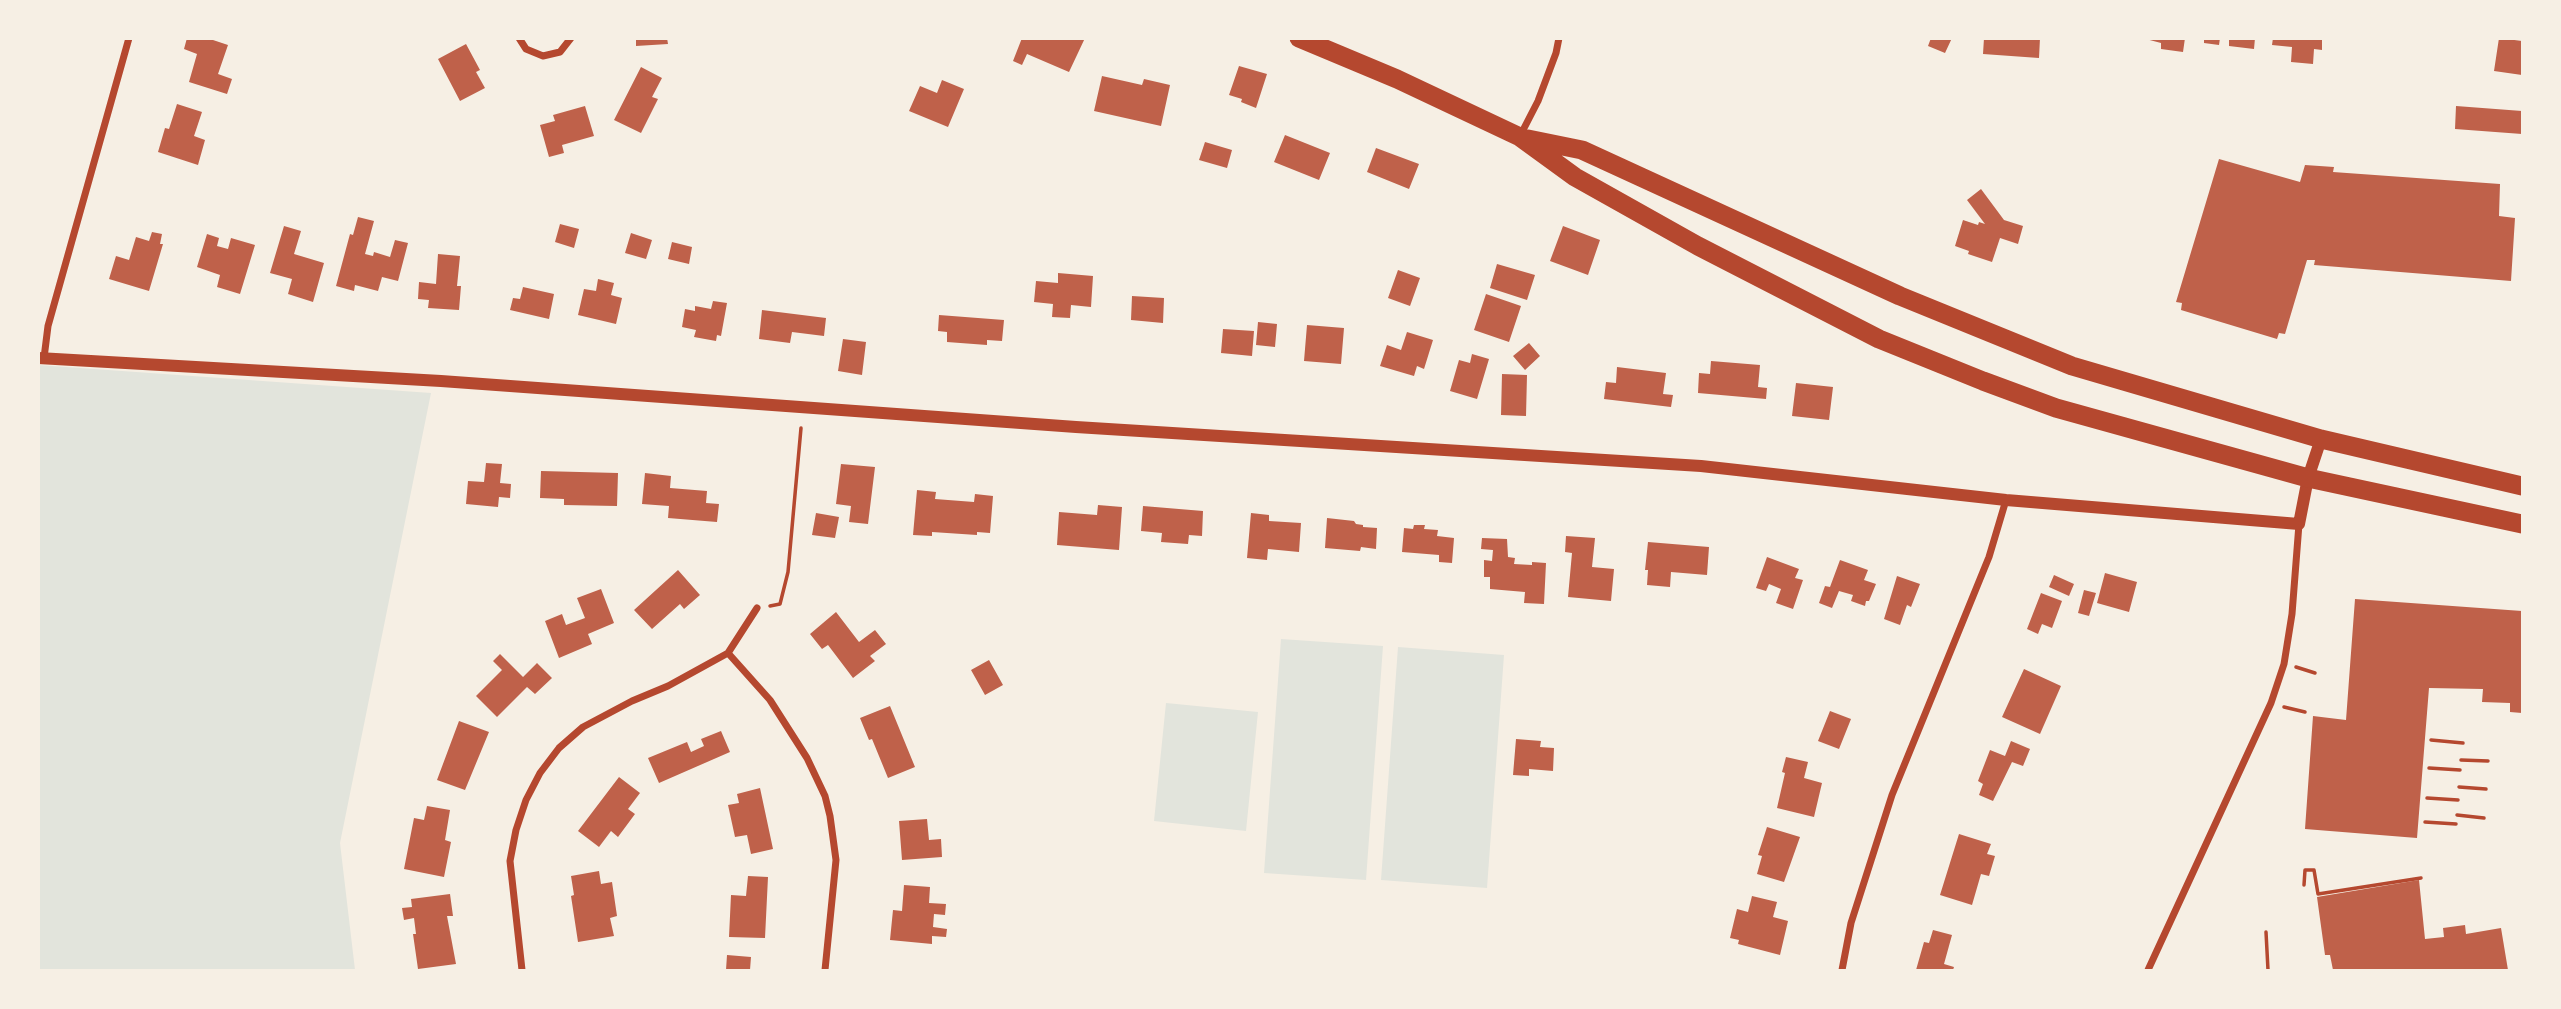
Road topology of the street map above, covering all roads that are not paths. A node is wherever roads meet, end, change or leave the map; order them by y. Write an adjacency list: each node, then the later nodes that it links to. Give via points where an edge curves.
1 (129, 38): 7 (street)
2 (519, 38): 3 (street, via 526,49 543,56 560,52)
3 (571, 38)
4 (1299, 38): 6 (highway)
5 (1559, 38): 6 (street, via 1538,102)
6 (1520, 137): 8 (highway, via 1582,150 1900,296 2072,366); 9 (highway, via 1575,177 1879,339 2056,408)
7 (41, 358): 11 (street, via 1701,466)
8 (2321, 439): 9 (street); 10 (highway)
9 (2308, 478): 12 (street); 13 (highway)
10 (2522, 486)
11 (2006, 500): 12 (street); 18 (street, via 1989,557 1892,794 1851,923)
12 (2299, 524): 19 (street, via 2292,614 2272,704)
13 (2522, 524)
14 (757, 608): 15 (street)
15 (728, 653): 16 (street, via 583,727 559,748 540,774 526,800 510,861); 17 (street, via 770,700 825,796 836,860)
16 (522, 971)
17 (825, 971)
18 (1842, 971)
19 (2148, 971)

